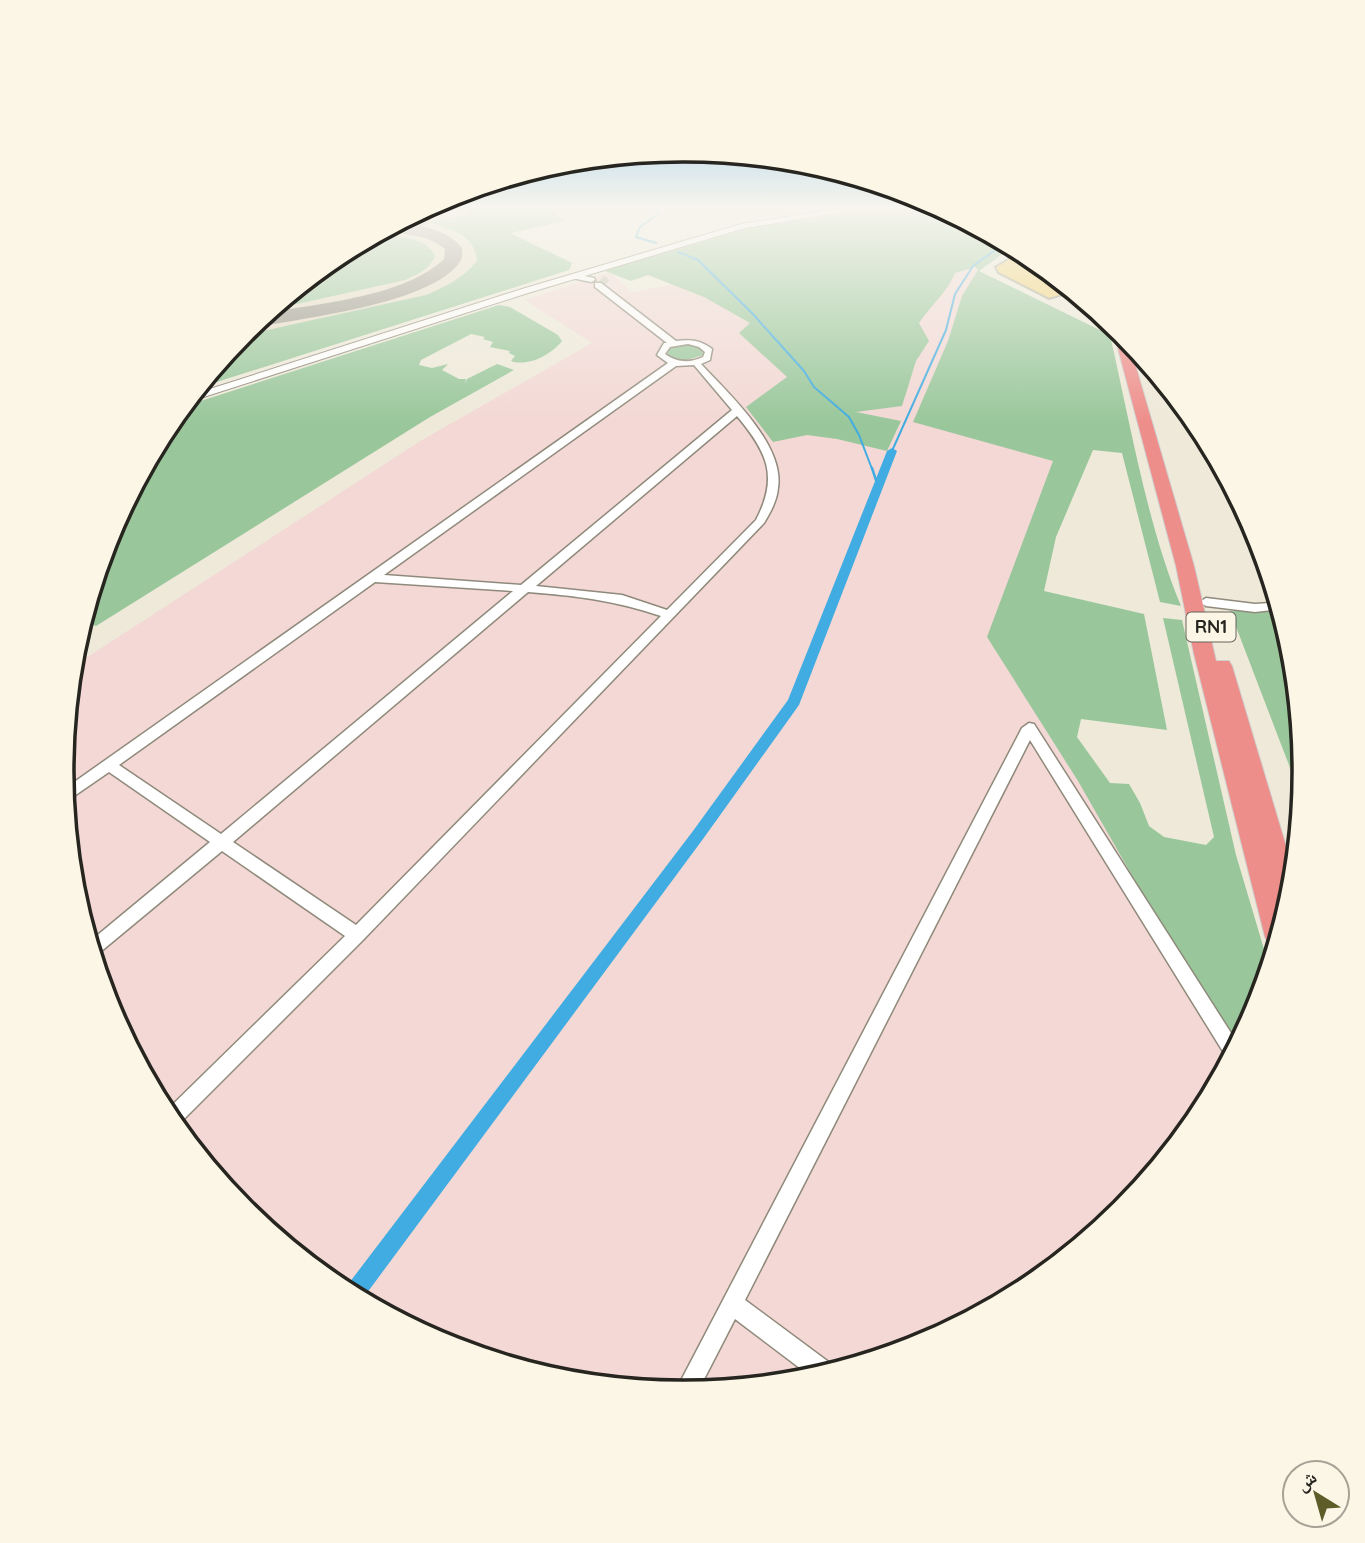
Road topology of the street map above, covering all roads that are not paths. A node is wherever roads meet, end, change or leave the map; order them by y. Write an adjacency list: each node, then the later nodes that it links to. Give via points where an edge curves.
1 (558, 279): 5 (street)
2 (564, 279): 5 (street)
3 (592, 279): 4 (street)
4 (598, 280): 6 (street)
5 (500, 297): 11 (street); 12 (street)
6 (673, 343): 8 (street, via 663,348 661,355); 9 (street, via 707,347 708,358)
7 (1126, 355): 23 (highway, RN1)
8 (674, 363): 9 (street); 14 (street)
9 (696, 363): 13 (street)
10 (1143, 374): 16 (highway, RN1)
11 (211, 387)
12 (205, 394)
13 (738, 410): 15 (street); 18 (street, via 771,457 775,484 771,502 760,521)
14 (372, 578): 15 (street); 19 (street)
15 (525, 589): 18 (street, via 622,598); 21 (street)
16 (1206, 602): 17 (street); 22 (highway, RN1)
17 (1269, 607)
18 (668, 614): 24 (street)
19 (109, 765): 20 (street); 21 (street)
20 (74, 790)
21 (222, 841): 24 (street); 25 (street)
22 (1282, 876)
23 (1274, 917)
24 (356, 935): 27 (street)
25 (99, 944)
26 (1228, 1044): 28 (street, via 1029,729)
27 (178, 1112)
28 (732, 1303): 29 (street); 30 (street)
29 (815, 1366)
30 (692, 1380)

